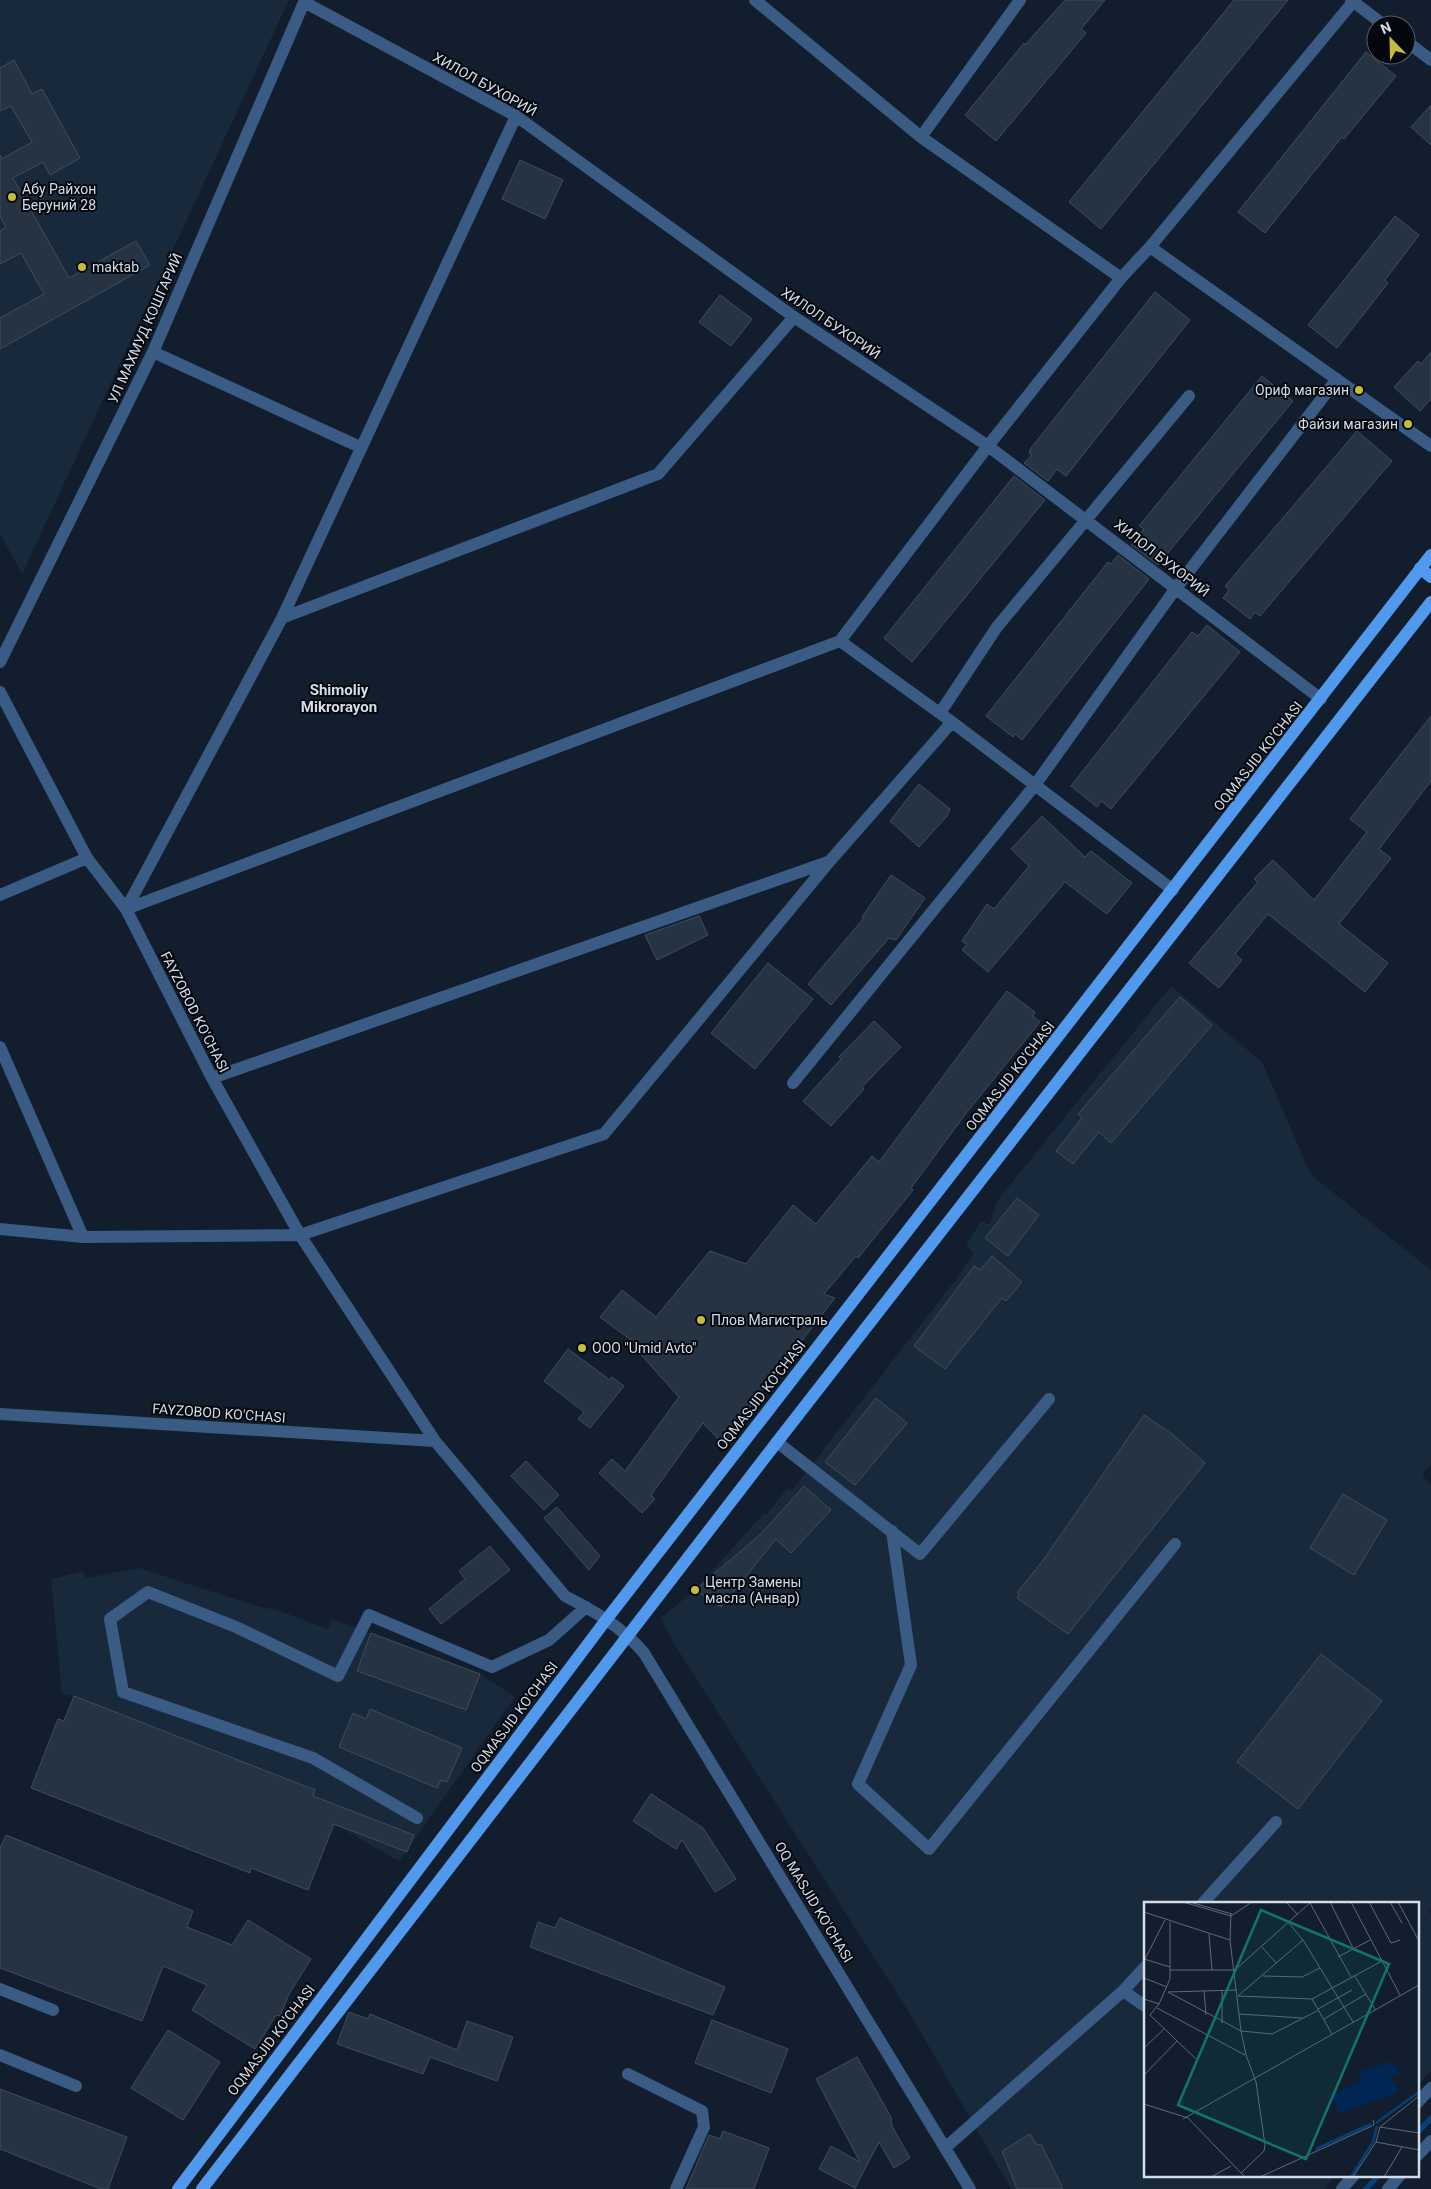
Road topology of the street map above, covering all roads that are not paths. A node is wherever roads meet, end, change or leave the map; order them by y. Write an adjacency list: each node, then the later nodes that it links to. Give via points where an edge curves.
1 (755, 0): 9 (street)
2 (1020, 0): 9 (street)
3 (305, 1): 8 (street, ХИЛОЛ БУХОРИЙ); 13 (street, УЛ МАХМУД КОШГАРИЙ)
4 (1352, 1): 5 (street); 10 (street)
5 (1371, 15)
6 (1416, 49): 7 (street)
7 (1431, 60)
8 (516, 116): 12 (street, ХИЛОЛ БУХОРИЙ); 18 (street)
9 (921, 137): 11 (street)
10 (1150, 247): 11 (street); 14 (street)
11 (1121, 278): 16 (street)
12 (794, 317): 16 (street, ХИЛОЛ БУХОРИЙ); 25 (street, via 658,474)
13 (153, 352): 18 (street); 27 (street, УЛ МАХМУД КОШГАРИЙ)
14 (1337, 380): 17 (street); 23 (street)
15 (1189, 396): 19 (street)
16 (988, 446): 19 (street, ХИЛОЛ БУХОРИЙ); 26 (street)
17 (1431, 446)
18 (360, 447): 25 (street)
19 (1087, 519): 23 (street, ХИЛОЛ БУХОРИЙ); 30 (street, via 997,627)
20 (1431, 555): 21 (main road, OQMASJID KO'CHASI)
21 (1420, 568): 22 (main road); 29 (main road, OQMASJID KO'CHASI)
22 (1431, 577)
23 (1176, 588): 29 (street, ХИЛОЛ БУХОРИЙ); 32 (street)
24 (1431, 602): 47 (main road)
25 (282, 618): 37 (street)
26 (840, 641): 30 (street); 37 (street)
27 (0, 662)
28 (0, 692): 33 (street, FAYZOBOD KO'CHASI)
29 (1321, 699): 35 (main road, OQMASJID KO'CHASI)
30 (940, 713): 31 (street)
31 (952, 722): 32 (street); 34 (street)
32 (1035, 785): 35 (street); 40 (street)
33 (88, 858): 36 (street); 37 (street, FAYZOBOD KO'CHASI)
34 (829, 862): 39 (street); 42 (street, via 604,1134)
35 (1173, 890): 51 (main road, OQMASJID KO'CHASI)
36 (0, 895)
37 (126, 909): 39 (street, FAYZOBOD KO'CHASI)
38 (0, 1046): 43 (street)
39 (212, 1078): 42 (street, FAYZOBOD KO'CHASI)
40 (793, 1083)
41 (0, 1229): 43 (street)
42 (300, 1235): 43 (street); 46 (street, FAYZOBOD KO'CHASI)
43 (83, 1237)
44 (1049, 1399): 48 (street, via 920,1554)
45 (0, 1414): 46 (street, FAYZOBOD KO'CHASI)
46 (436, 1441): 50 (street, FAYZOBOD KO'CHASI, via 565,1596)
47 (777, 1442): 48 (street); 52 (main road)
48 (892, 1531): 49 (street, via 911,1665 858,1784 928,1849)
49 (1175, 1544)
50 (586, 1607): 51 (street, FAYZOBOD KO'CHASI); 53 (street, via 549,1640 492,1668 369,1615 338,1676 236,1627 148,1592 110,1619 123,1692 313,1758)
51 (606, 1620): 52 (street, FAYZOBOD KO'CHASI); 72 (main road, OQMASJID KO'CHASI)
52 (628, 1634): 67 (street, OQ MASJID KO'CHASI, via 644,1654); 71 (main road)
53 (417, 1818)
54 (1276, 1822): 55 (street)
55 (1204, 1902)
56 (1144, 1968): 58 (street)
57 (0, 1988): 60 (street)
58 (1123, 1991): 59 (street); 67 (street)
59 (1144, 2005)
60 (53, 2010)
61 (0, 2055): 63 (street)
62 (628, 2074): 73 (street, via 702,2111 704,2127)
63 (76, 2086)
64 (1431, 2088): 65 (street)
65 (1418, 2102)
66 (1431, 2141): 68 (street)
67 (945, 2148): 74 (street, OQ MASJID KO'CHASI)
68 (1418, 2155)
69 (1353, 2176): 75 (street)
70 (1399, 2176): 76 (street)
71 (203, 2188)
72 (178, 2189)
73 (676, 2189)
74 (970, 2189)
75 (1342, 2189)
76 (1388, 2189)

